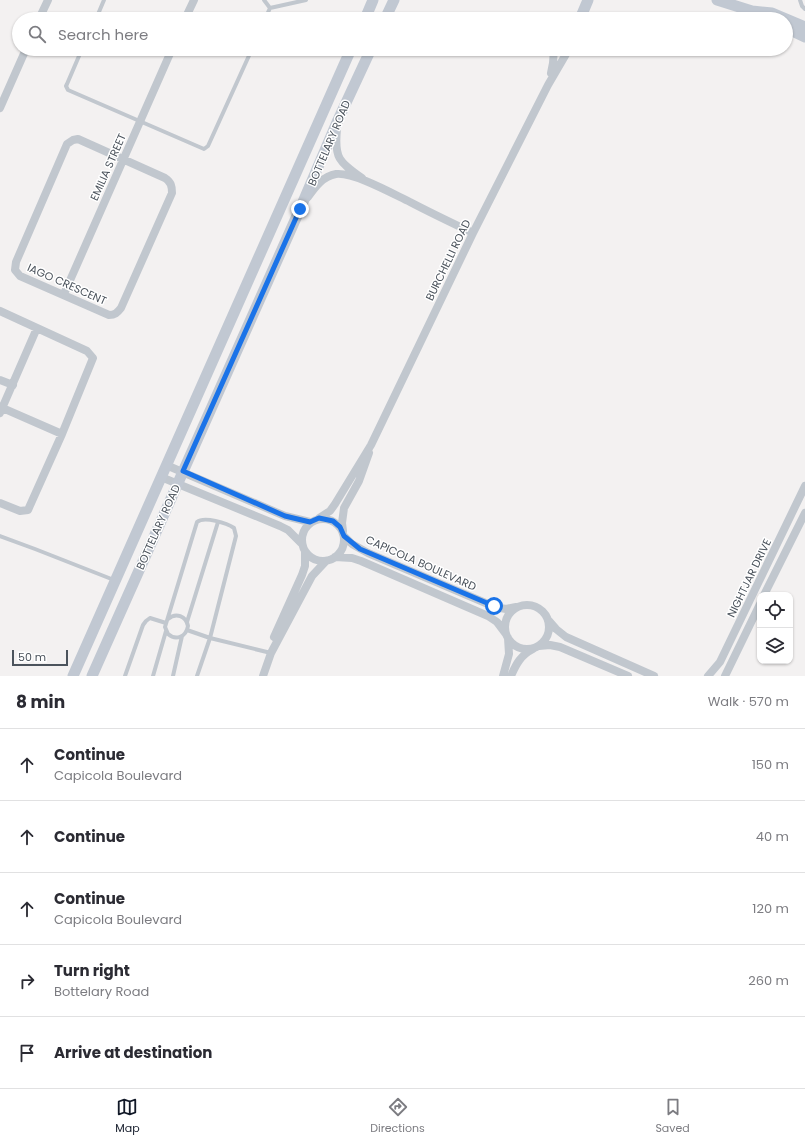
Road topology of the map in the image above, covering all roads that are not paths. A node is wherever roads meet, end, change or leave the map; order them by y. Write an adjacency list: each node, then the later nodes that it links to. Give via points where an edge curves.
1 (48, 0): 15 (street)
2 (104, 0): 16 (lane)
3 (194, 0): 17 (street)
4 (264, 0): 12 (lane)
5 (306, 0): 12 (lane)
6 (373, 0): 19 (main road)
7 (394, 0): 20 (main road)
8 (588, 0): 21 (main road)
9 (718, 0): 14 (main road)
10 (734, 0): 14 (main road)
11 (800, 0): 13 (lane)
12 (270, 8): 18 (lane)
13 (805, 10)
14 (752, 11): 22 (main road)
15 (42, 12)
16 (99, 12)
17 (188, 12)
18 (268, 12)
19 (368, 12)
20 (388, 12)
21 (583, 12)
22 (762, 12)
23 (793, 22): 24 (main road)
24 (805, 27)
25 (793, 31): 26 (main road)
26 (805, 37)
27 (23, 56): 36 (street)
28 (79, 56): 38 (lane, via 67,89)
29 (169, 56): 38 (street, EMILIA STREET)
30 (249, 56): 38 (lane, via 206,148 202,149)
31 (348, 56): 51 (main road, BOTTELARY ROAD)
32 (368, 56): 37 (main road, BOTTELARY ROAD)
33 (554, 56): 35 (street, BURCHELLI ROAD)
34 (565, 56): 35 (street, BURCHELLI ROAD)
35 (548, 85): 42 (street, BURCHELLI ROAD)
36 (0, 108)
37 (338, 120): 40 (street, via 335,146 339,157 345,166); 41 (main road, BOTTELARY ROAD)
38 (140, 121): 39 (street, EMILIA STREET)
39 (124, 160): 43 (street, EMILIA STREET); 43 (street, IAGO CRESCENT, via 168,180 172,188 169,201 121,308 116,313 109,315); 43 (street, IAGO CRESCENT, via 78,139 67,144 14,266 20,276)
40 (367, 182): 41 (street, via 343,174 334,174 320,182); 42 (street)
41 (300, 209): 52 (main road, BOTTELARY ROAD)
42 (473, 233): 50 (street, BURCHELLI ROAD)
43 (64, 294)
44 (0, 311): 45 (street)
45 (37, 328): 47 (street); 49 (street, via 87,351 93,358)
46 (0, 380): 47 (street)
47 (13, 385): 48 (street)
48 (1, 410): 49 (street)
49 (62, 434): 56 (street, via 28,510 20,511)
50 (371, 445): 58 (street, BURCHELLI ROAD, via 335,504); 61 (street, BURCHELLI ROAD, via 359,481 344,508)
51 (166, 465): 52 (street); 53 (main road, BOTTELARY ROAD)
52 (183, 471): 54 (main road, BOTTELARY ROAD); 60 (street, via 285,516)
53 (161, 477): 54 (street); 67 (main road, BOTTELARY ROAD)
54 (178, 484): 63 (street, via 280,526); 82 (main road, BOTTELARY ROAD)
55 (805, 486): 92 (street, NIGHTJAR DRIVE, via 720,662)
56 (0, 503)
57 (805, 512): 68 (street, NIGHTJAR DRIVE)
58 (319, 518): 60 (street); 61 (street, via 337,523)
59 (218, 522): 72 (lane, via 203,519 197,522); 73 (lane); 78 (lane, via 234,528 236,536)
60 (310, 522): 63 (street, via 302,533)
61 (343, 534): 65 (street, via 343,546); 69 (street, CAPICOLA BOULEVARD, via 352,544 368,553 494,606 506,609)
62 (0, 536): 67 (lane)
63 (301, 543): 64 (street)
64 (305, 552): 66 (street, via 316,560); 80 (street, via 302,575 273,641)
65 (335, 557): 66 (street); 77 (street, CAPICOLA BOULEVARD, via 362,561 488,616 497,622)
66 (326, 561): 80 (street, via 312,576)
67 (116, 581): 81 (main road, BOTTELARY ROAD)
68 (765, 592)
69 (516, 607): 71 (street, via 526,604 536,606 544,611); 77 (street, via 506,619)
70 (757, 610): 93 (street, NIGHTJAR DRIVE)
71 (549, 620): 79 (street, via 548,635); 91 (street, via 566,637)
72 (166, 621): 73 (lane, via 178,615); 75 (lane); 83 (lane, via 150,618 143,625)
73 (187, 622): 74 (lane)
74 (187, 630): 76 (lane); 78 (lane)
75 (166, 631): 76 (lane, via 174,638); 84 (lane)
76 (182, 636): 85 (lane)
77 (507, 636): 79 (street, via 519,648); 88 (street, via 509,654)
78 (210, 638): 80 (lane); 86 (lane)
79 (536, 647): 89 (street, via 521,658); 90 (street, via 560,647)
80 (271, 653): 87 (street)
81 (73, 676)
82 (92, 676)
83 (125, 676)
84 (153, 676)
85 (173, 676)
86 (197, 676)
87 (263, 676)
88 (503, 676)
89 (511, 676)
90 (628, 676)
91 (654, 676)
92 (708, 676)
93 (725, 676)

